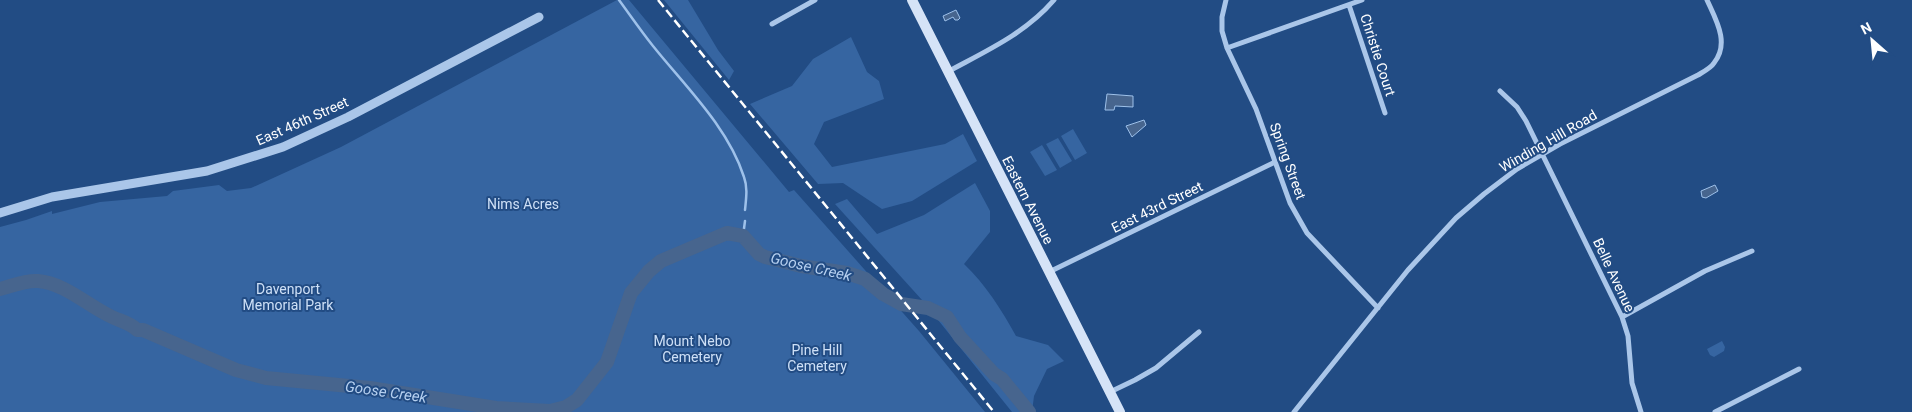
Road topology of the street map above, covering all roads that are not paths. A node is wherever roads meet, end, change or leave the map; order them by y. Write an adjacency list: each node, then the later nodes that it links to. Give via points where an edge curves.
1 (815, 0): 9 (street)
2 (912, 0): 11 (main road, Eastern Avenue)
3 (1054, 0): 11 (street, via 1018,33)
4 (1226, 0): 10 (street, Spring Street, via 1222,31)
5 (1362, 0): 7 (street)
6 (1708, 0): 14 (street, Winding Hill Road, via 1722,32 1722,47 1714,64)
7 (1349, 5): 10 (street); 13 (street, Christie Court)
8 (539, 17): 16 (street, East 46th Street, via 284,147 207,171 52,197)
9 (772, 24)
10 (1227, 48): 15 (street, Spring Street, via 1256,108)
11 (948, 71): 18 (main road, Eastern Avenue)
12 (1500, 91): 14 (street, Belle Avenue, via 1521,114)
13 (1385, 112)
14 (1544, 154): 19 (street, Winding Hill Road, via 1517,169 1456,218); 20 (street, Belle Avenue)
15 (1276, 162): 18 (street, East 43rd Street); 19 (street, Spring Street, via 1290,203 1307,233)
16 (0, 213)
17 (1752, 251): 20 (street, via 1705,271)
18 (1049, 272): 23 (main road, Eastern Avenue)
19 (1378, 308): 25 (street, Winding Hill Road)
20 (1622, 317): 26 (street, Belle Avenue, via 1628,336 1632,383)
21 (1199, 332): 23 (street, via 1156,368)
22 (1799, 369): 27 (street)
23 (1110, 392): 24 (main road, Eastern Avenue)
24 (1120, 412)
25 (1294, 412)
26 (1641, 412)
27 (1715, 412)

